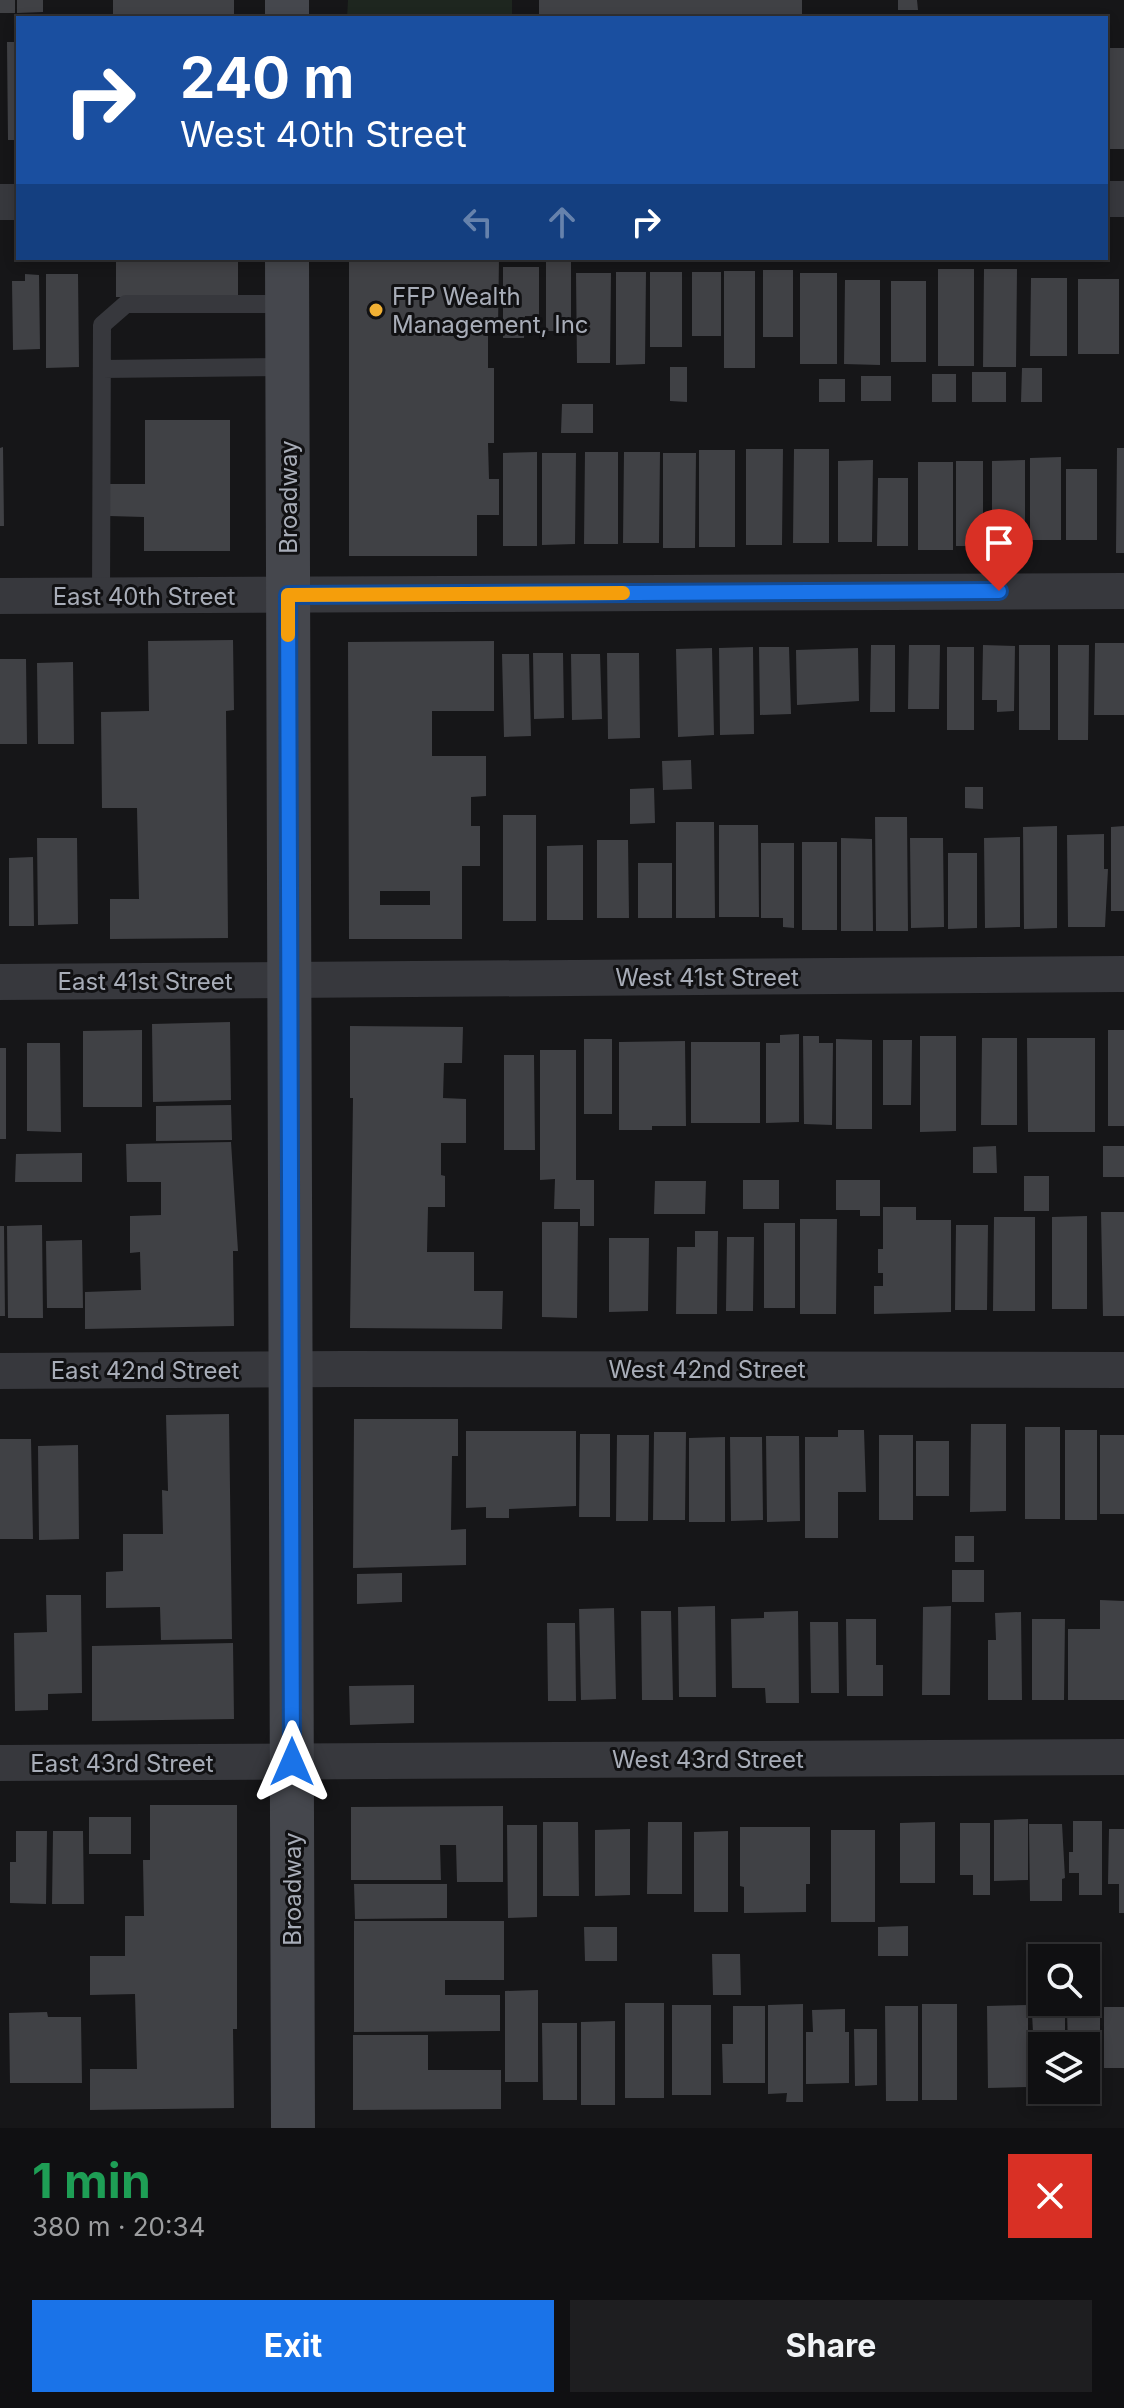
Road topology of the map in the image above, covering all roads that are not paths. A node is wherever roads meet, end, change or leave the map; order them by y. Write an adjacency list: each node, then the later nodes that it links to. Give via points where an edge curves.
1 (287, 260): 2 (street, Broadway)
2 (287, 304): 3 (street, Broadway); 4 (lane, via 126,304 102,325)
3 (287, 367): 4 (lane); 6 (street, Broadway)
4 (102, 369): 8 (lane)
5 (1124, 591): 6 (street, East 40th Street)
6 (288, 595): 8 (street, East 40th Street); 10 (street, Broadway)
7 (0, 596): 8 (street, East 40th Street)
8 (101, 596)
9 (1124, 974): 10 (street, West 41st Street)
10 (290, 980): 11 (street, East 41st Street); 12 (street, Broadway)
11 (0, 982)
12 (291, 1369): 13 (street, West 42nd Street); 14 (street, East 42nd Street); 16 (street, Broadway)
13 (1124, 1370)
14 (0, 1371)
15 (1124, 1757): 16 (street, West 43rd Street)
16 (292, 1762): 17 (street, East 43rd Street); 18 (street, Broadway)
17 (0, 1763)
18 (293, 2128)

